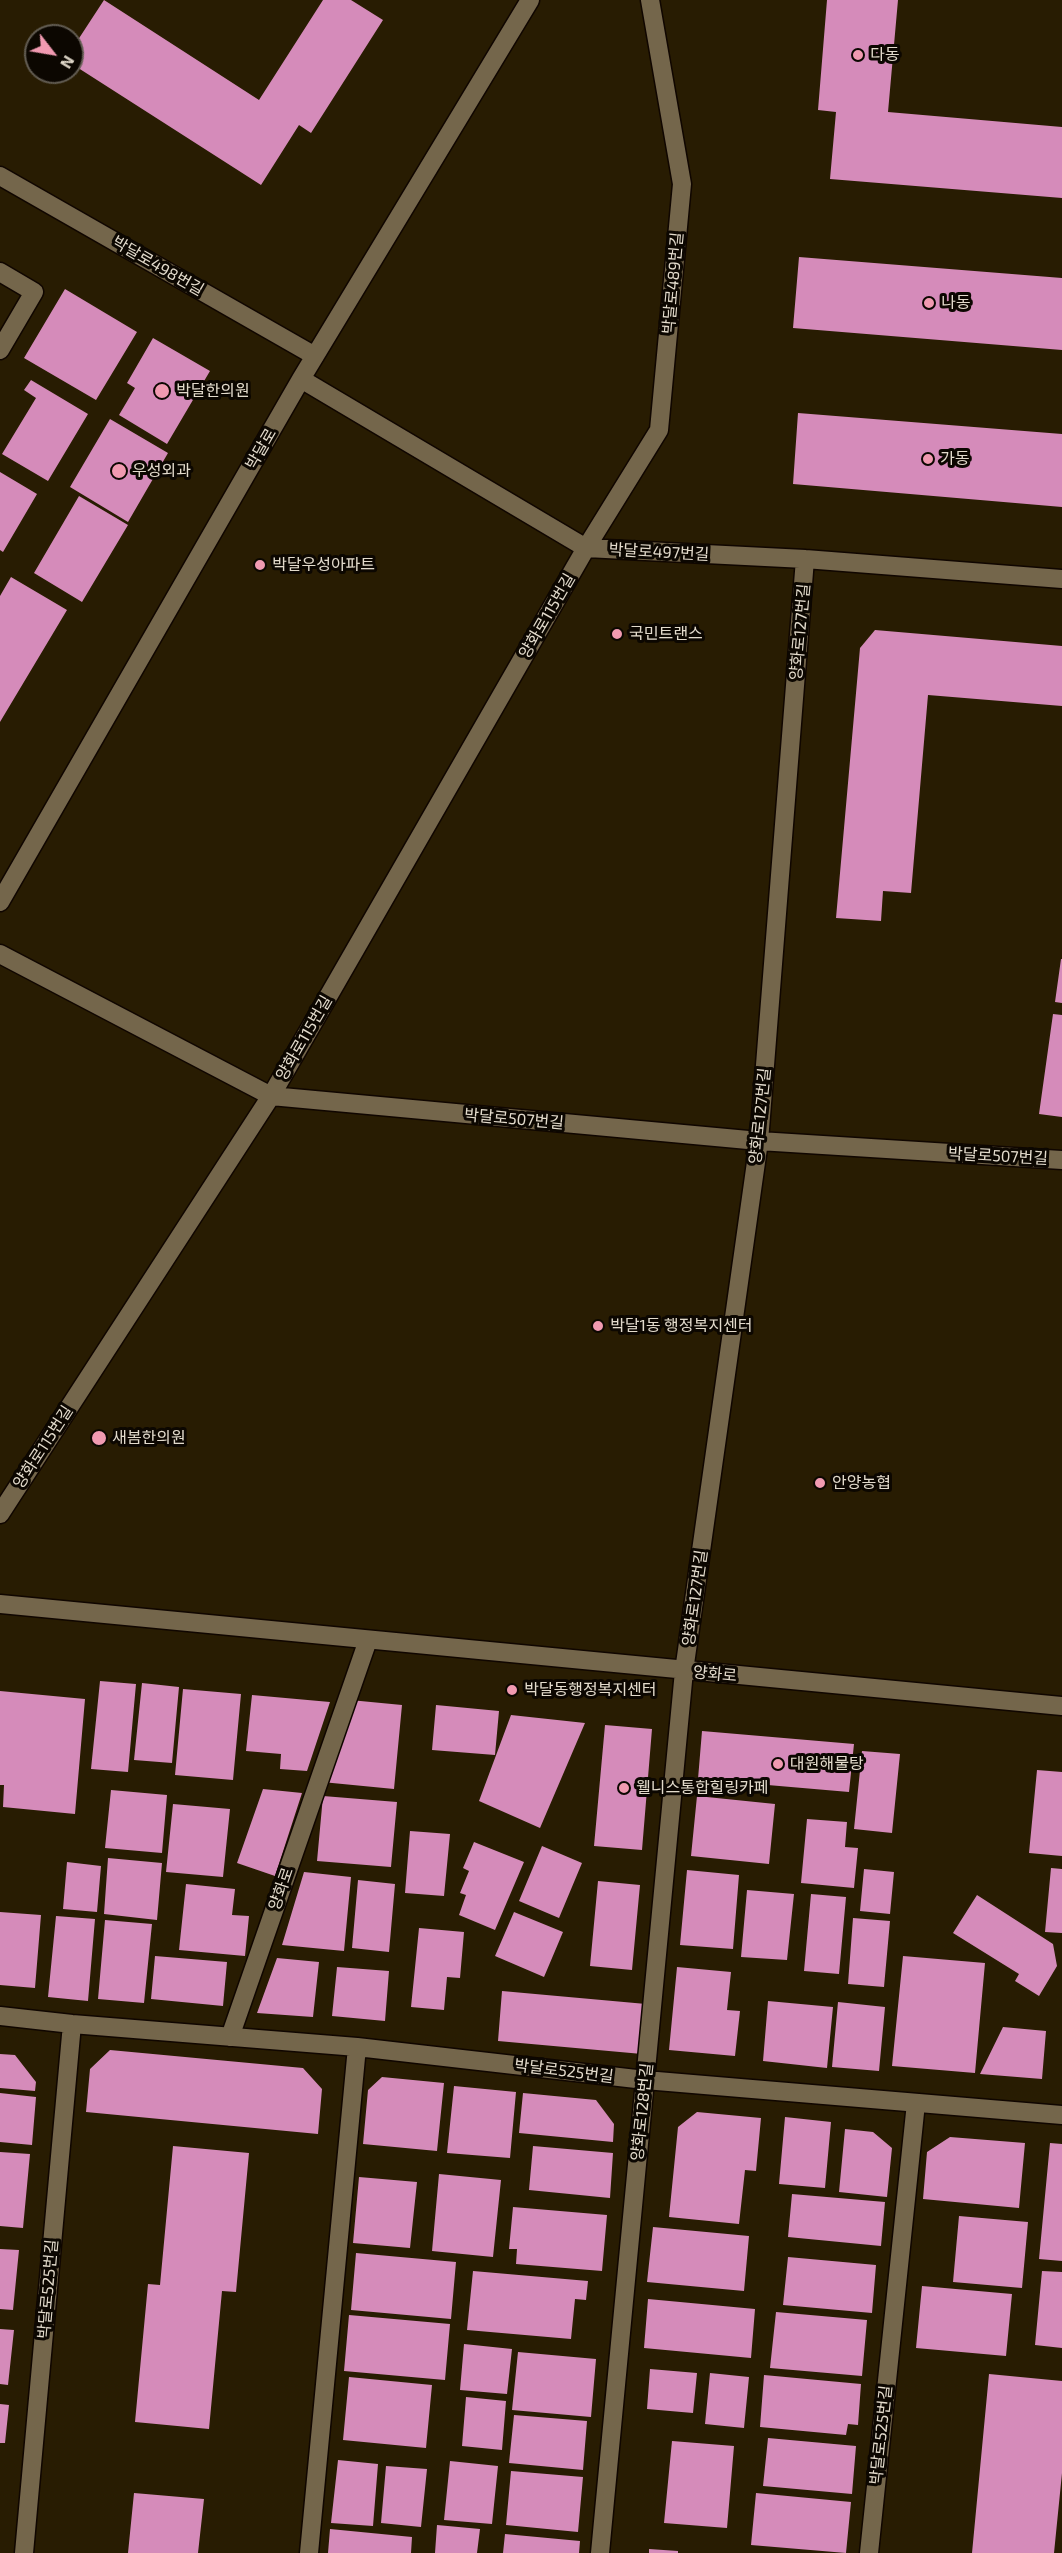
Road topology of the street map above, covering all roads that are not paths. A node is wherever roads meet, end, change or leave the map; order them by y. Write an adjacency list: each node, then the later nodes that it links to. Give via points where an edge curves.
1 (530, 0): 6 (street, 박달로)
2 (650, 0): 8 (street, 박달로489번길, via 682,184 658,430)
3 (0, 176): 6 (street, 박달로498번길)
4 (0, 272): 5 (street, via 34,292)
5 (0, 351)
6 (315, 356): 7 (street, 박달로)
7 (302, 379): 8 (street, 박달로497번길); 11 (street, 박달로)
8 (586, 548): 9 (street, 박달로497번길); 13 (street, 양화로115번길)
9 (805, 559): 10 (street, 박달로497번길); 14 (street, 양화로127번길)
10 (1062, 579)
11 (0, 902)
12 (0, 954): 13 (street, 박달로507번길)
13 (271, 1096): 14 (street, 박달로507번길); 16 (street, 양화로115번길)
14 (759, 1141): 15 (street, 박달로507번길); 19 (street, 양화로127번길)
15 (1062, 1160)
16 (0, 1514)
17 (0, 1604): 18 (street, 양화로)
18 (368, 1640): 19 (street, 양화로); 23 (street, 양화로)
19 (684, 1671): 20 (street, 양화로); 25 (street, 양화로128번길)
20 (1062, 1706)
21 (0, 2016): 22 (street, 박달로525번길)
22 (72, 2024): 23 (street, 박달로525번길); 28 (street, 박달로525번길)
23 (230, 2037): 24 (street, 박달로525번길)
24 (357, 2047): 25 (street, 박달로525번길); 29 (street)
25 (645, 2080): 26 (street, 박달로525번길); 30 (street, 양화로128번길)
26 (916, 2103): 27 (street, 박달로525번길); 31 (street, 박달로525번길)
27 (1062, 2115)
28 (24, 2553)
29 (309, 2553)
30 (600, 2553)
31 (869, 2553)

